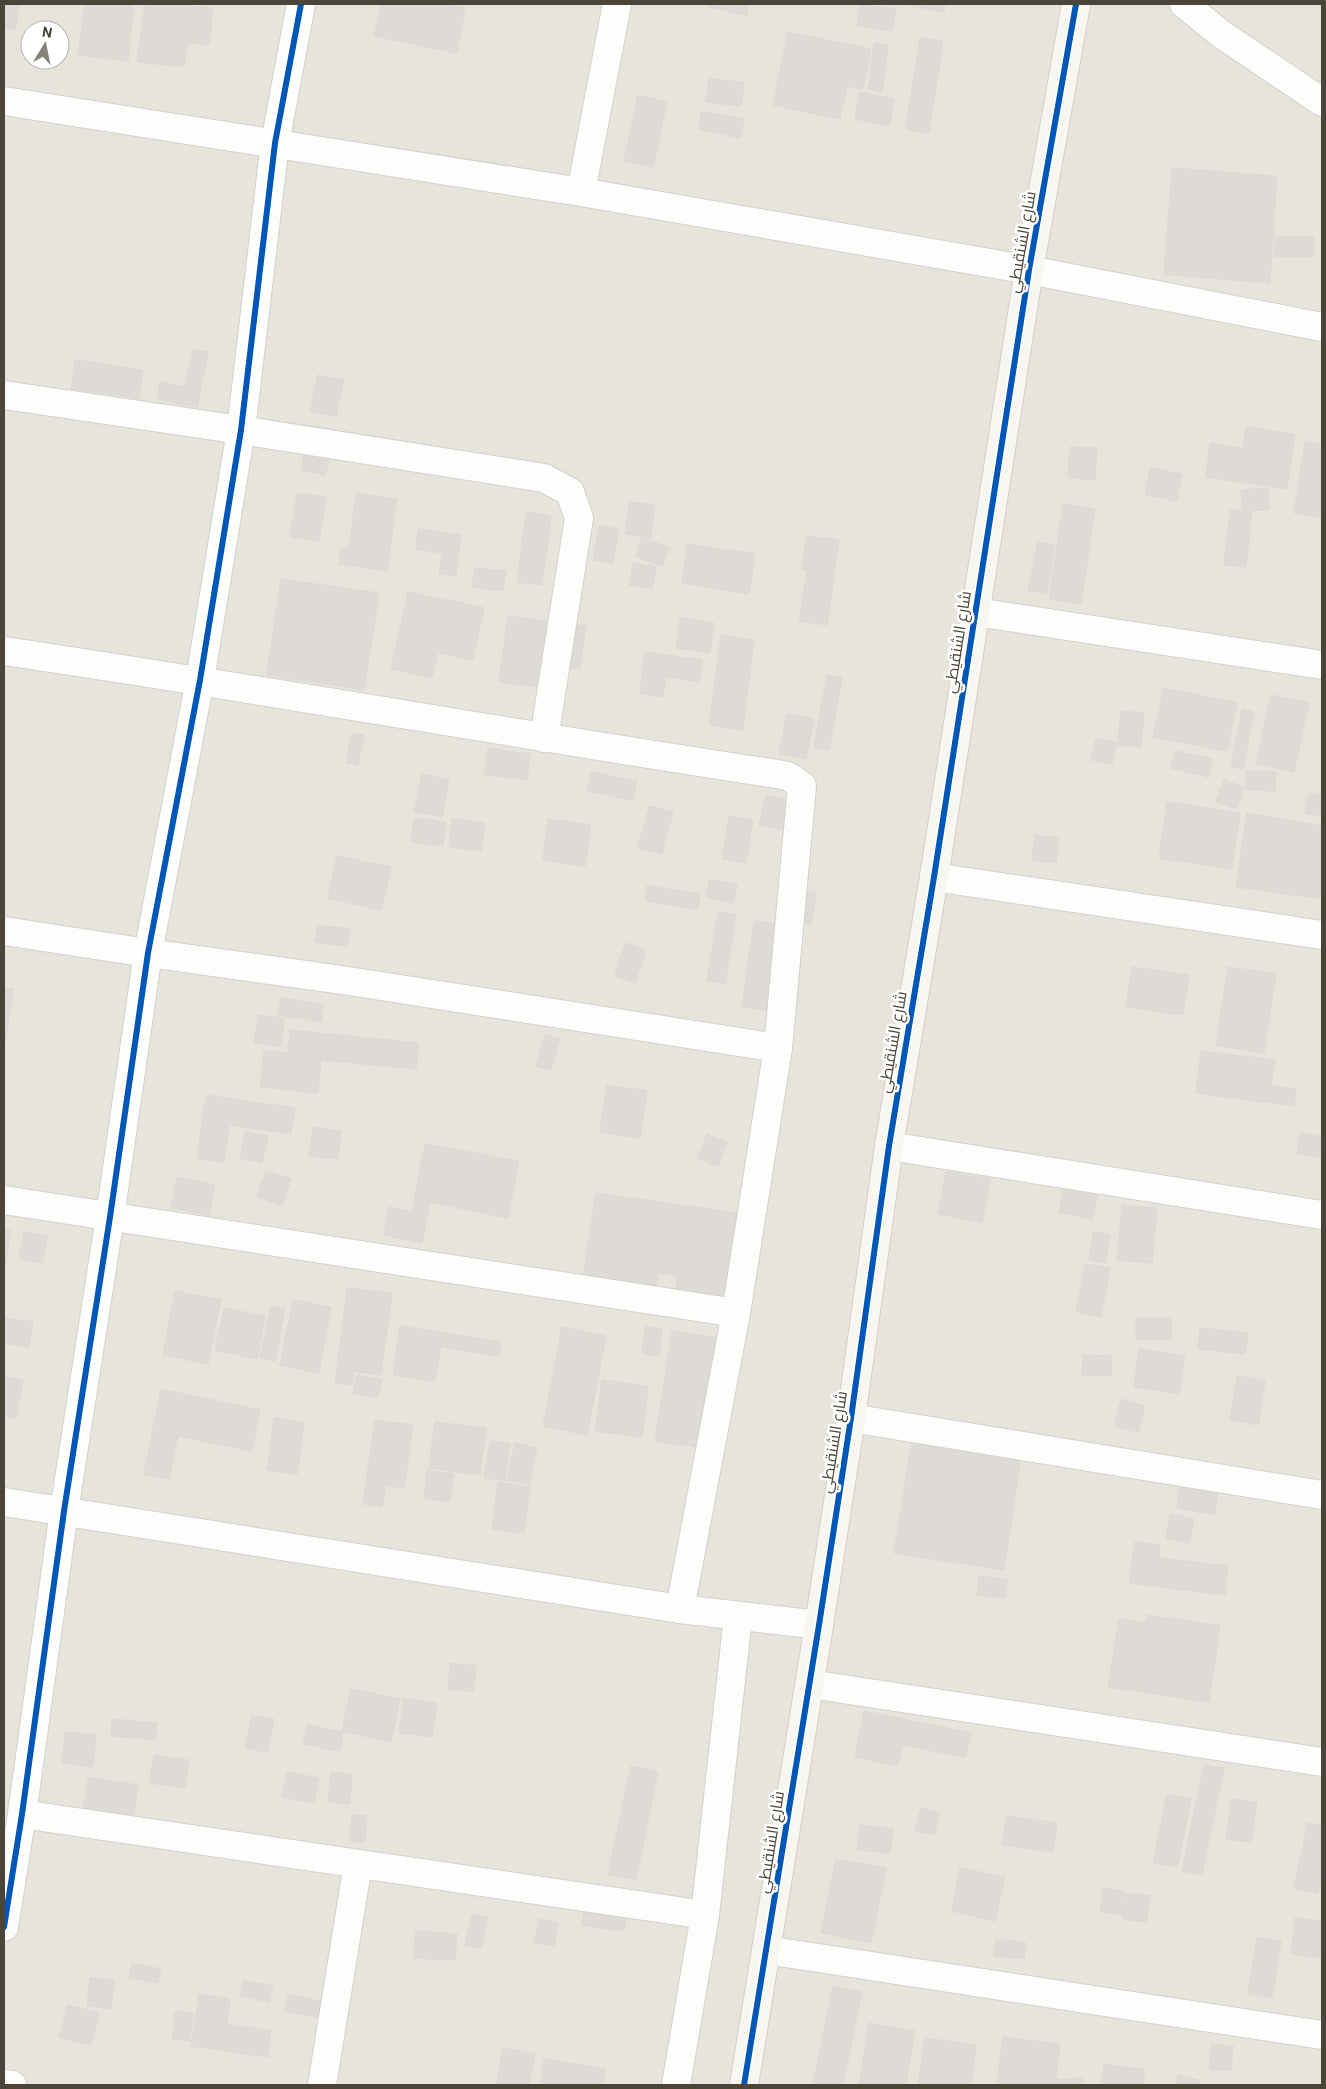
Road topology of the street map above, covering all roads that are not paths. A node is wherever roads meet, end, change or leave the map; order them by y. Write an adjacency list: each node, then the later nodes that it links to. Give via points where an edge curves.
1 (301, 4): 7 (street)
2 (617, 4): 8 (street)
3 (1076, 4): 9 (street, شارع الشنقيطي)
4 (1184, 4): 6 (street, via 1221,34)
5 (4, 101): 7 (street)
6 (1322, 102)
7 (275, 143): 8 (street); 12 (street)
8 (580, 192): 9 (street)
9 (1029, 270): 10 (street); 13 (street, شارع الشنقيطي)
10 (1322, 327)
11 (4, 395): 12 (street)
12 (242, 430): 16 (street); 17 (street, via 544,478 570,492 579,518)
13 (976, 612): 15 (street); 18 (street, شارع الشنقيطي)
14 (4, 651): 16 (street)
15 (1322, 665)
16 (200, 680): 17 (street); 21 (street)
17 (544, 738): 22 (street, via 778,774 788,776 802,786)
18 (934, 877): 20 (street); 23 (street, شارع الشنقيطي)
19 (4, 931): 21 (street)
20 (1322, 935)
21 (148, 953): 22 (street); 26 (street)
22 (778, 1048): 27 (street)
23 (889, 1146): 25 (street); 28 (street, شارع الشنقيطي)
24 (4, 1200): 26 (street)
25 (1322, 1215)
26 (110, 1217): 27 (street); 31 (street)
27 (736, 1313): 32 (street)
28 (851, 1418): 29 (street); 34 (street, شارع الشنقيطي)
29 (1322, 1495)
30 (4, 1502): 31 (street)
31 (64, 1511): 32 (street); 37 (street)
32 (680, 1609): 33 (street)
33 (738, 1617): 34 (street); 39 (street)
34 (819, 1625): 35 (street, شارع الشنقيطي)
35 (810, 1684): 36 (street); 41 (street, شارع الشنقيطي)
36 (1322, 1762)
37 (22, 1814): 38 (street); 40 (street)
38 (358, 1864): 39 (street); 45 (street)
39 (705, 1915): 46 (street)
40 (4, 1927)
41 (766, 1950): 42 (street); 47 (street, شارع الشنقيطي)
42 (1322, 2035)
43 (4, 2084): 44 (street)
44 (12, 2085)
45 (322, 2085)
46 (676, 2085)
47 (744, 2085)

